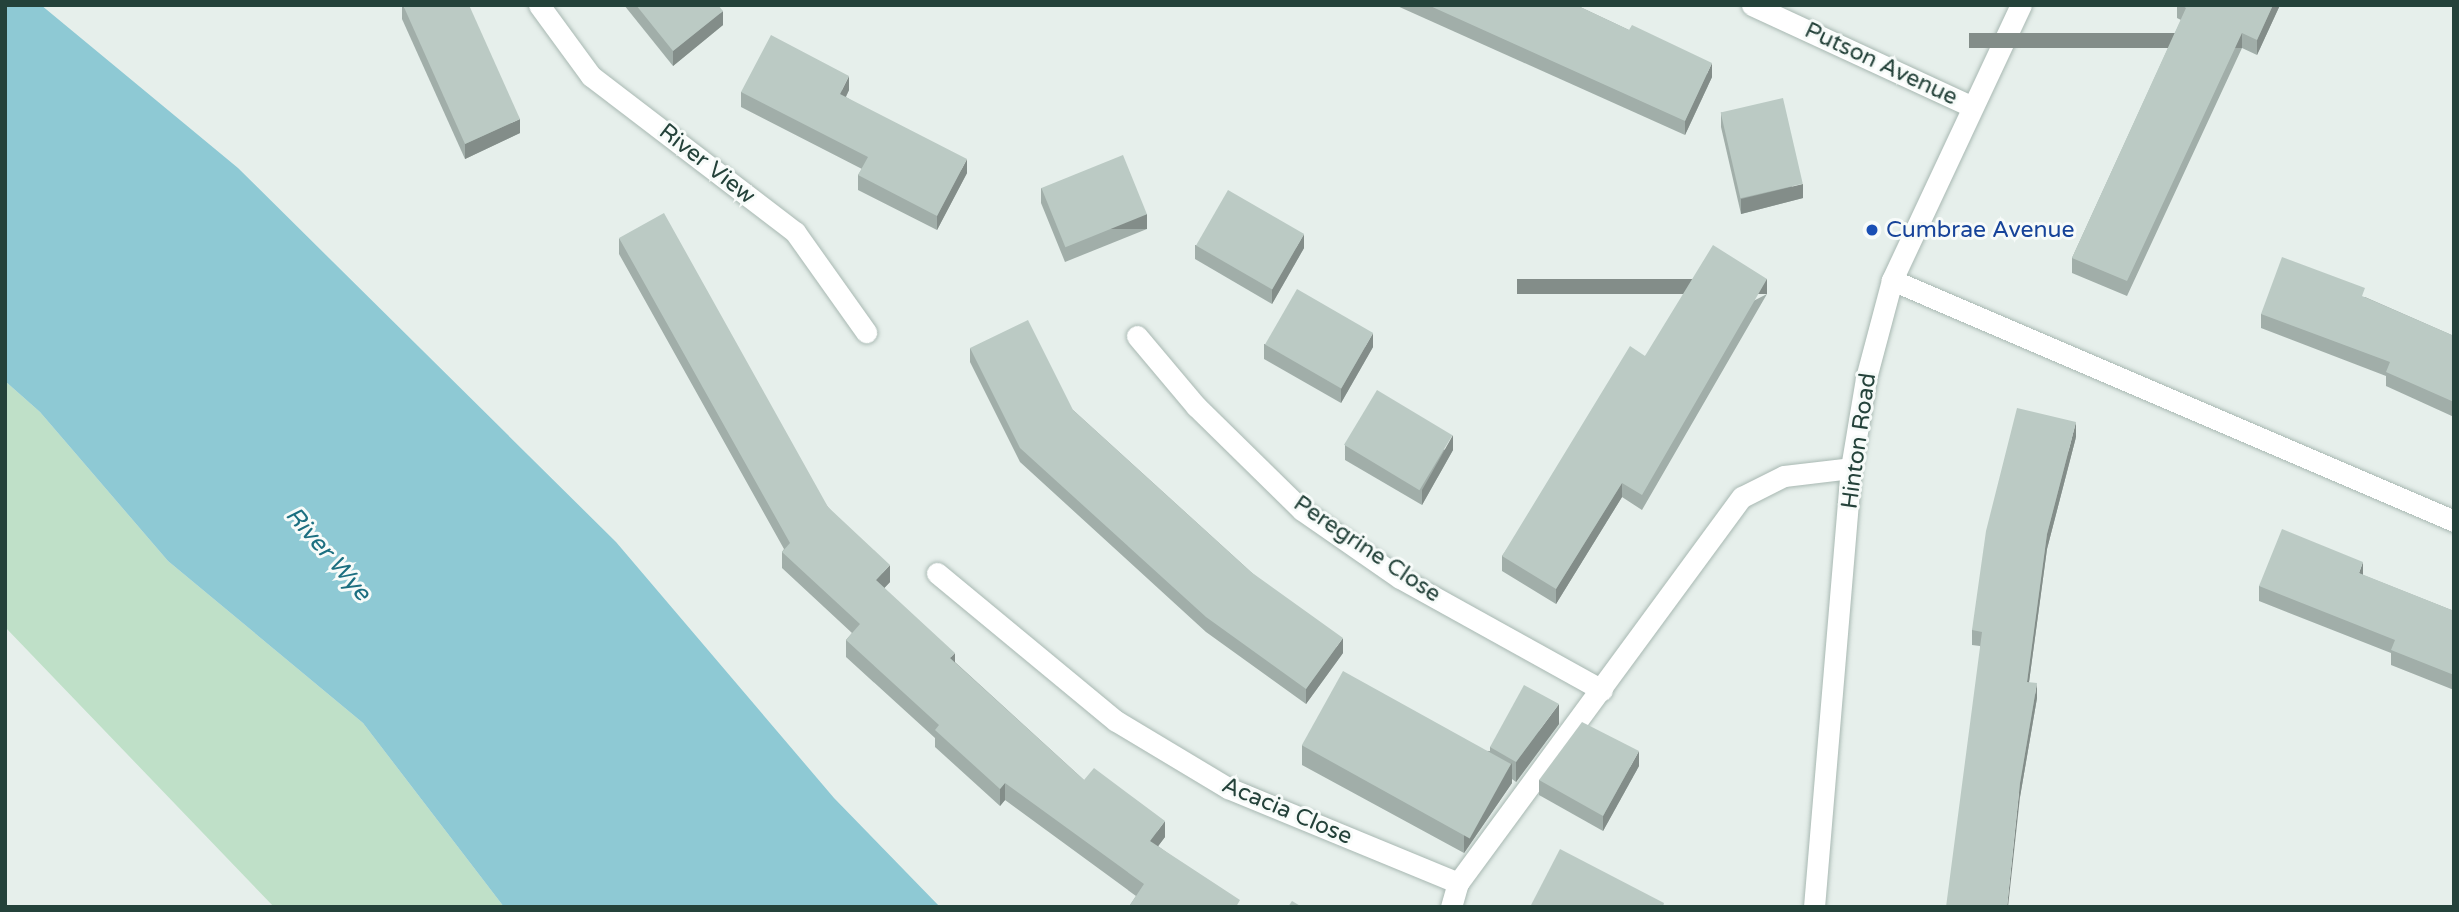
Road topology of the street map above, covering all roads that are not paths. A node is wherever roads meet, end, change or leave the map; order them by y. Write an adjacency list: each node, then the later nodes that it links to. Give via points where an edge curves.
1 (538, 5): 6 (street, River View, via 591,76 795,232)
2 (1752, 5): 4 (street, Putson Avenue)
3 (2021, 5): 4 (street, Hinton Road)
4 (1971, 106): 5 (street, Hinton Road)
5 (1892, 281): 8 (street, Hinton Road, via 1866,378); 9 (street)
6 (866, 332)
7 (1137, 336): 11 (street, Peregrine Close, via 1196,406 1302,510 1400,578)
8 (1851, 468): 11 (street, via 1784,476 1742,497); 14 (street, Hinton Road)
9 (2454, 521)
10 (937, 573): 12 (street, Acacia Close, via 1116,721 1228,789)
11 (1602, 690): 12 (street)
12 (1458, 883): 13 (street)
13 (1451, 907)
14 (1814, 907)

